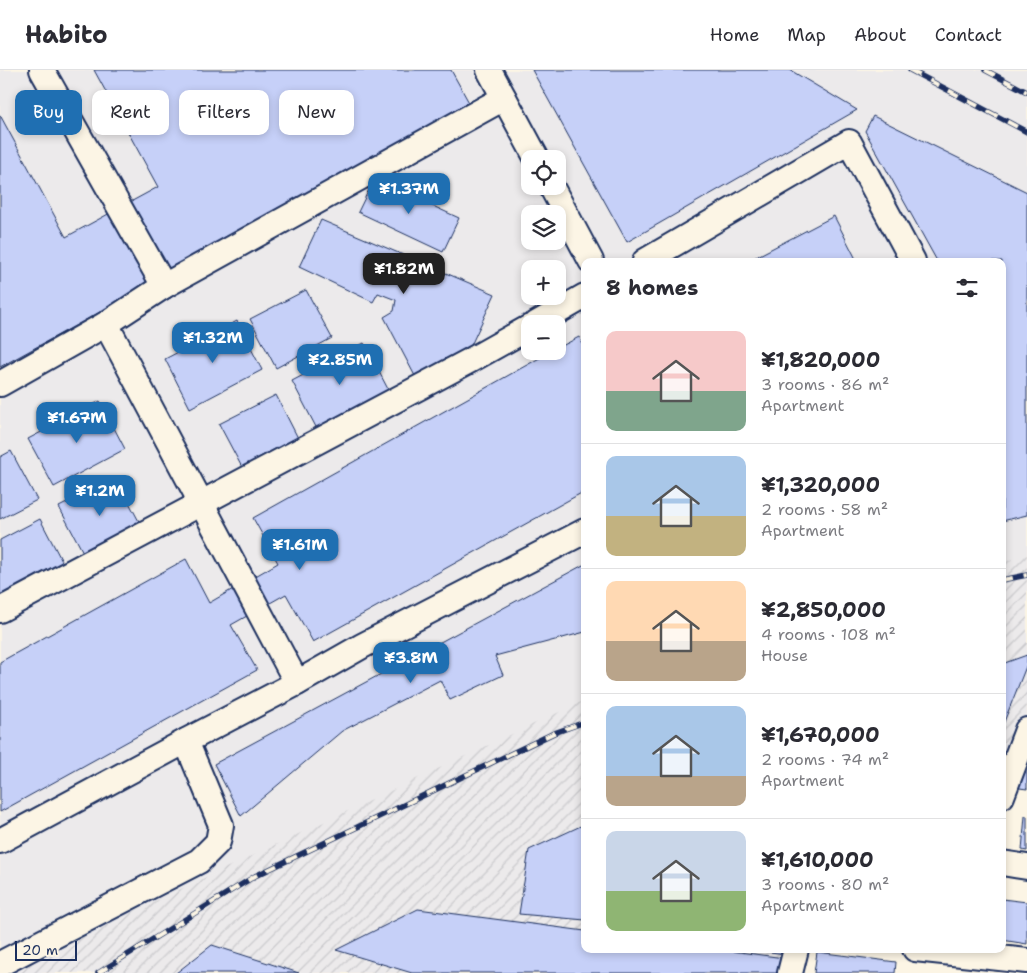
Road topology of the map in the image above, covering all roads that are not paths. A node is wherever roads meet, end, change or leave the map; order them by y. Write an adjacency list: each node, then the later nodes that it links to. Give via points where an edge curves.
1 (42, 70): 9 (street)
2 (488, 70): 3 (street)
3 (504, 98): 4 (street); 9 (street)
4 (532, 150)
5 (556, 195): 6 (street)
6 (589, 258)
7 (650, 258): 8 (street, via 849,142)
8 (911, 258)
9 (164, 286): 12 (street)
10 (581, 298): 11 (street)
11 (552, 315)
12 (106, 324): 14 (street); 15 (street)
13 (521, 332): 15 (street)
14 (0, 384)
15 (201, 503): 17 (street); 18 (street)
16 (581, 533): 18 (street)
17 (0, 610)
18 (297, 683): 19 (street)
19 (186, 741): 22 (street); 28 (street, via 221,825 218,842 200,861)
20 (1024, 744): 21 (street)
21 (1006, 787)
22 (0, 841)
23 (1006, 864): 24 (street)
24 (1027, 867)
25 (795, 953): 29 (street)
26 (967, 953): 27 (street)
27 (1027, 961)
28 (0, 964)
29 (790, 973)

